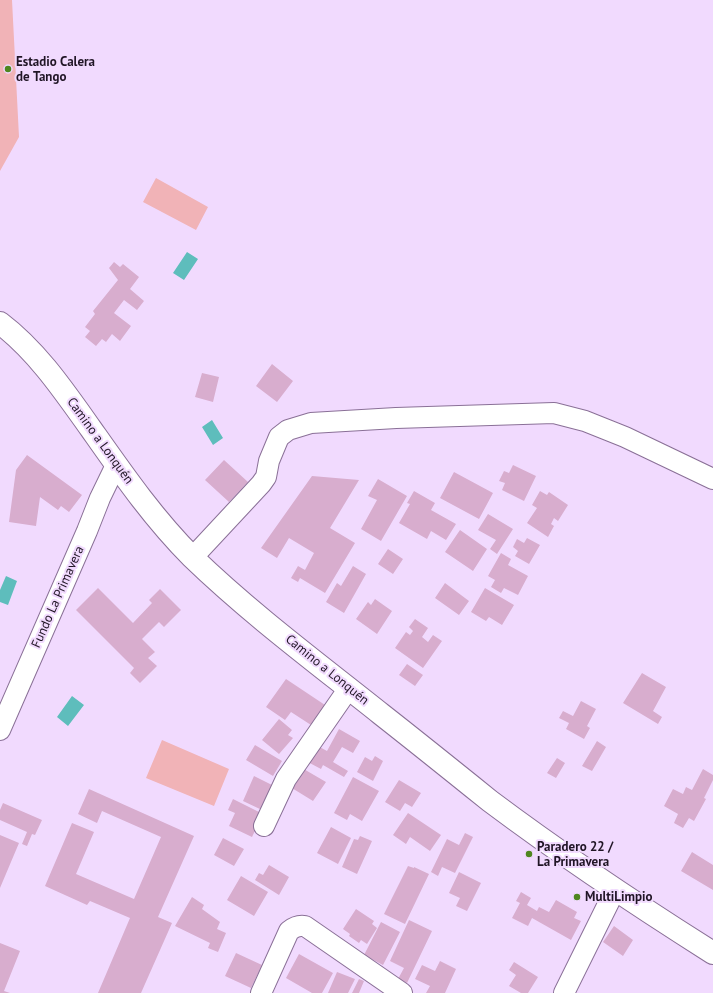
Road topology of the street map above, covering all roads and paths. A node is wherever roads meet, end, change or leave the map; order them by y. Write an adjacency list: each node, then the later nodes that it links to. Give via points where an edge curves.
1 (0, 323): 2 (main road, Camino a Lonquén, via 62,387)
2 (116, 465): 4 (main road, Camino a Lonquén, via 160,522); 6 (street, Fundo La Primavera)
3 (713, 479): 4 (street, via 625,437 584,421 554,413 311,423 288,430 279,437 261,484)
4 (193, 557): 5 (main road, Camino a Lonquén, via 254,611)
5 (349, 688): 7 (street, via 286,779); 8 (main road, Camino a Lonquén, via 490,800)
6 (0, 730)
7 (264, 826)
8 (615, 890): 9 (main road, Camino a Lonquén); 12 (street)
9 (713, 952)
10 (261, 993): 11 (street, via 289,930 301,925)
11 (402, 993)
12 (564, 993)

